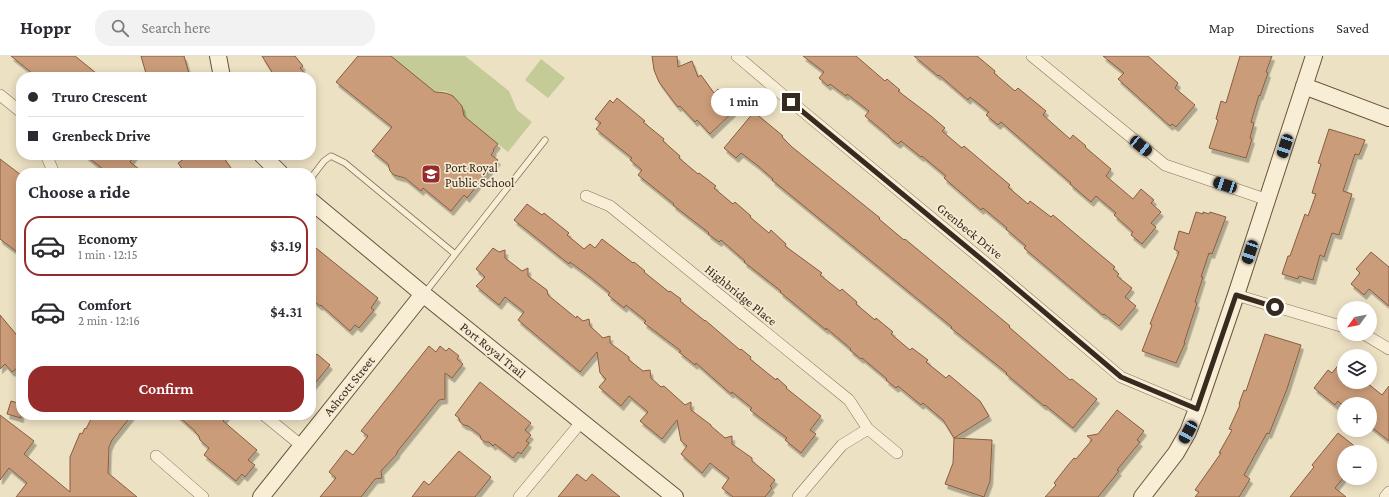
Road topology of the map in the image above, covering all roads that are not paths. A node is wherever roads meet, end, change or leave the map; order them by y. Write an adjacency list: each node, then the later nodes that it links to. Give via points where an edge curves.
1 (218, 56): 5 (street)
2 (737, 56): 23 (street, Grenbeck Drive, via 1121,377)
3 (1032, 56): 15 (street, via 1165,166)
4 (1314, 56): 6 (street)
5 (221, 72)
6 (1304, 86): 9 (street); 15 (street)
7 (0, 95): 8 (street)
8 (16, 108)
9 (1389, 118)
10 (545, 140): 17 (lane)
11 (267, 160): 12 (street)
12 (275, 168)
13 (316, 171): 17 (lane, via 331,156 346,163)
14 (586, 196): 26 (street, Highbridge Place, via 610,206 849,400)
15 (1268, 200): 19 (street)
16 (316, 205): 18 (street, Port Royal Trail)
17 (455, 254): 18 (lane)
18 (423, 294): 25 (street, Port Royal Trail); 27 (street, Ashcott Street)
19 (1236, 295): 20 (street); 23 (street)
20 (1337, 325)
21 (1376, 341): 22 (street)
22 (1389, 349)
23 (1197, 409): 36 (street, via 1188,432 1176,452)
24 (270, 420): 27 (street)
25 (582, 421): 33 (street); 34 (street, Port Royal Trail)
26 (868, 429): 28 (street, Highbridge Place); 35 (street, via 842,445)
27 (302, 446): 32 (street, Ashcott Street)
28 (897, 453)
29 (156, 456): 31 (street)
30 (1389, 492): 37 (street)
31 (203, 497)
32 (261, 497)
33 (519, 497)
34 (675, 497)
35 (798, 497)
36 (1142, 497)
37 (1385, 497)

